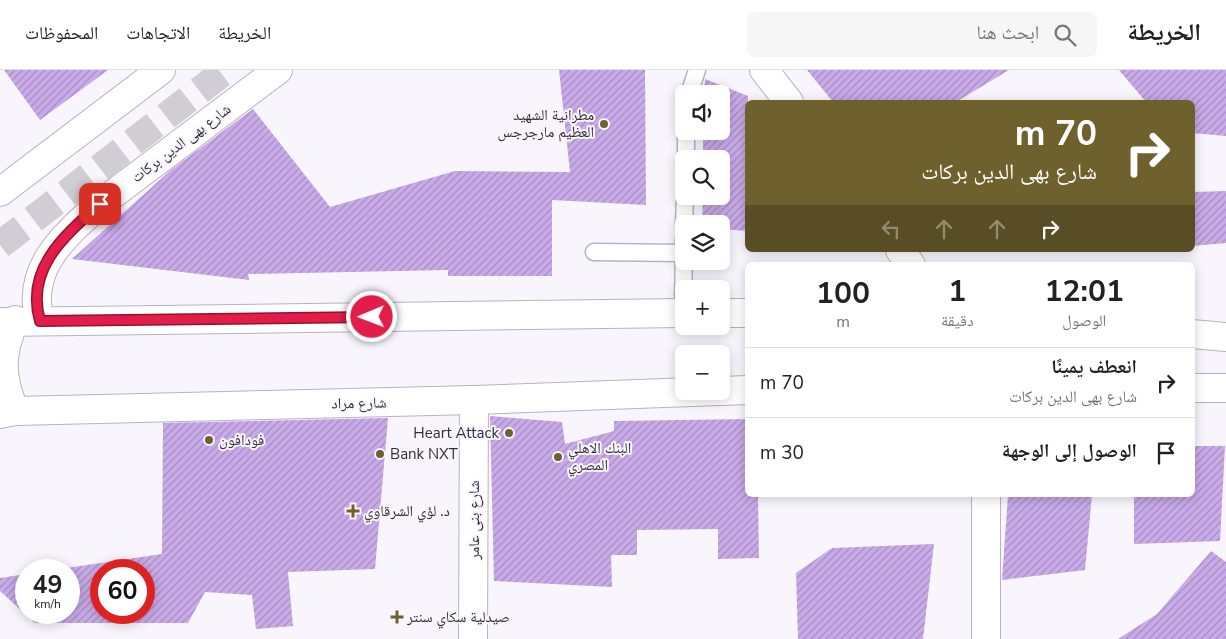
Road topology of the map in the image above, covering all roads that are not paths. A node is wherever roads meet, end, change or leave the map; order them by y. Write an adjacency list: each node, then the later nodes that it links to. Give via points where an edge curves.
1 (161, 70): 7 (main road)
2 (278, 70): 13 (main road, شارع بهى الدين بركات, via 74,227 44,264 37,283 36,306)
3 (697, 70): 5 (lane)
4 (764, 70): 6 (main road)
5 (692, 85)
6 (787, 100)
7 (0, 192)
8 (594, 252): 9 (lane)
9 (675, 253)
10 (675, 313): 13 (main road)
11 (730, 313): 12 (main road)
12 (745, 313)
13 (18, 321): 22 (main road, via 5,337 0,356)
14 (1195, 334): 15 (main road)
15 (1226, 337)
16 (1195, 388): 17 (main road)
17 (1226, 388)
18 (745, 390): 19 (main road, شارع مراد)
19 (730, 391)
20 (675, 393): 21 (main road, شارع مراد)
21 (474, 400): 22 (main road, شارع مراد); 24 (main road, شارع بنى عامر)
22 (7, 412)
23 (986, 497): 25 (main road)
24 (473, 639)
25 (986, 639)

